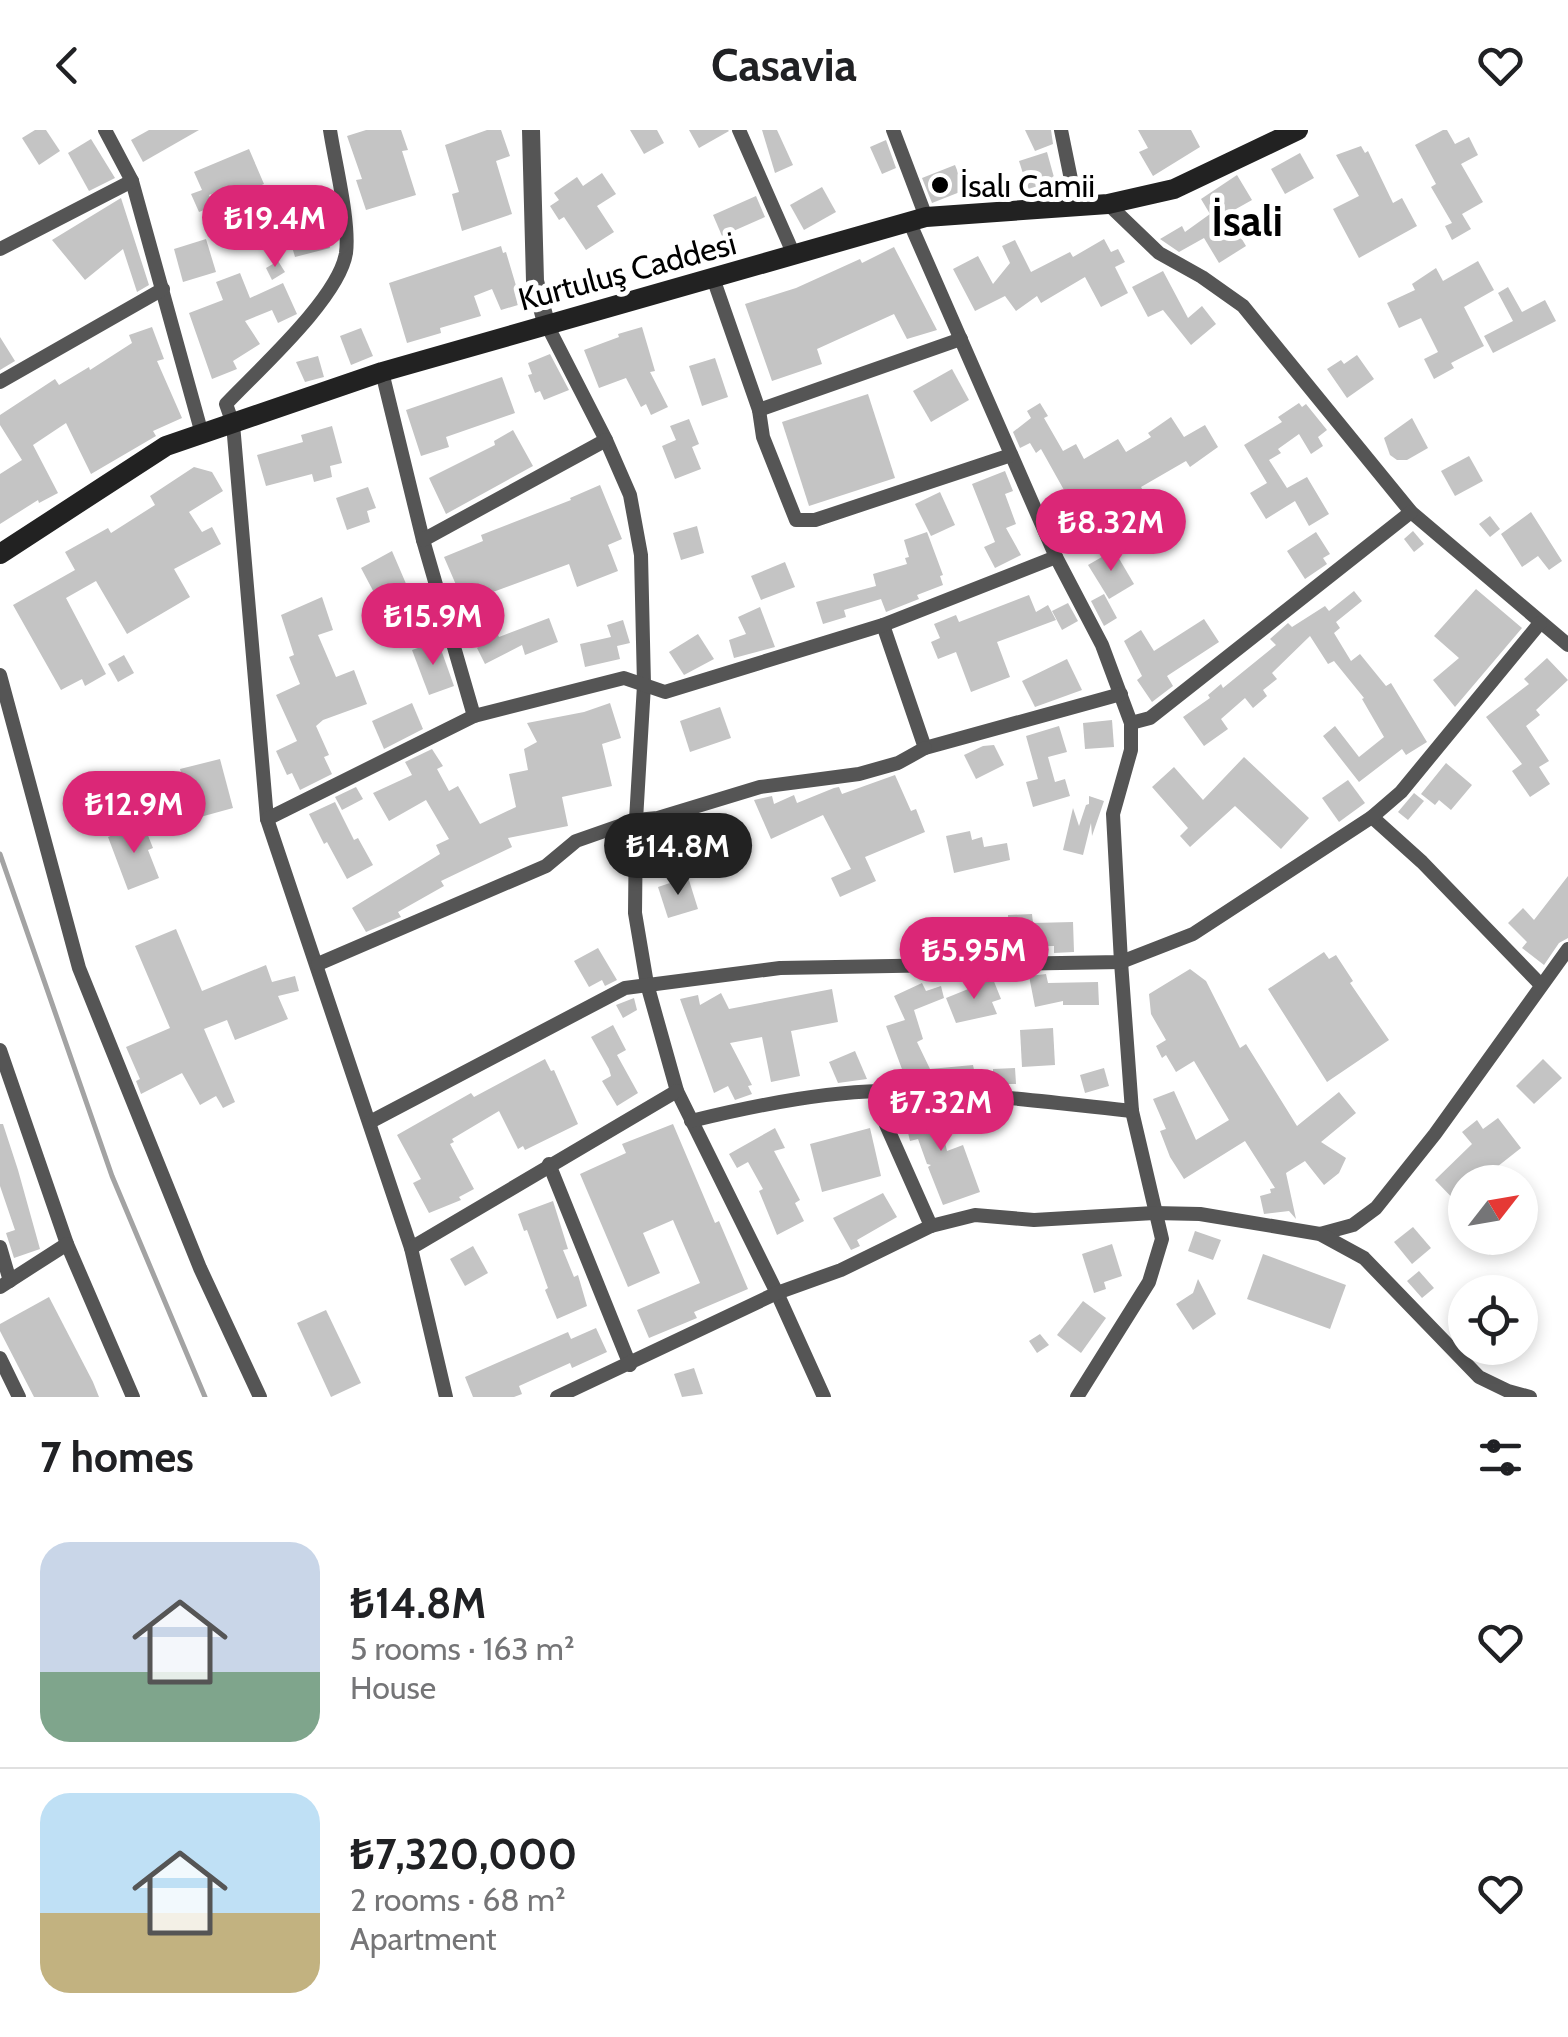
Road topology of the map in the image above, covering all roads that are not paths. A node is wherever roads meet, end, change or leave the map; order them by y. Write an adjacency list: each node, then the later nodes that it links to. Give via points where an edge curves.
1 (330, 130): 22 (street, via 346,255 330,292 226,404)
2 (532, 130): 17 (street, via 535,280)
3 (739, 130): 14 (street)
4 (893, 130): 12 (street)
5 (1061, 130): 10 (street)
6 (1298, 130): 8 (main road, Kurtuluş Caddesi)
7 (110, 132): 9 (street)
8 (1272, 136): 11 (main road, Kurtuluş Caddesi, via 1174,189)
9 (132, 180): 13 (street); 16 (street)
10 (1076, 204): 11 (main road, Kurtuluş Caddesi); 12 (main road, Kurtuluş Caddesi)
11 (1108, 204): 26 (street, via 1159,253 1243,306)
12 (918, 219): 14 (main road, Kurtuluş Caddesi); 18 (street)
13 (0, 249)
14 (794, 256): 15 (main road, Kurtuluş Caddesi)
15 (713, 278): 17 (main road, Kurtuluş Caddesi); 21 (street)
16 (162, 289): 20 (street); 23 (street)
17 (546, 324): 19 (main road, Kurtuluş Caddesi); 24 (street)
18 (961, 338): 21 (street); 25 (street)
19 (382, 372): 22 (main road, Kurtuluş Caddesi); 27 (street)
20 (0, 382)
21 (759, 410): 25 (street, via 796,520 816,520)
22 (232, 424): 23 (main road, Kurtuluş Caddesi); 40 (street)
23 (202, 434): 28 (main road, Kurtuluş Caddesi, via 166,446)
24 (606, 440): 27 (street); 34 (street, via 630,495 641,556)
25 (1011, 454): 29 (street)
26 (1411, 512): 30 (street); 37 (street, via 1150,718)
27 (423, 540): 36 (street)
28 (0, 554)
29 (1056, 557): 31 (street); 35 (street)
30 (1540, 623): 32 (street); 39 (street, via 1401,792)
31 (883, 624): 34 (street, via 665,692); 38 (street)
32 (1568, 645)
33 (0, 675): 67 (street, via 79,968 200,1268)
34 (644, 686): 36 (street, via 624,678); 41 (street)
35 (1121, 694): 37 (street); 38 (street)
36 (474, 716): 40 (street)
37 (1130, 724): 43 (street, via 1131,750 1113,814)
38 (925, 748): 41 (street, via 860,774 760,788)
39 (1372, 817): 43 (street, via 1193,934); 46 (street)
40 (267, 819): 44 (street)
41 (636, 820): 44 (street, via 576,840 546,866); 45 (street, via 634,913)
42 (1568, 950): 46 (street)
43 (1121, 962): 45 (street, via 780,968); 50 (street)
44 (318, 964): 52 (street)
45 (647, 984): 49 (street); 52 (street, via 625,988)
46 (1540, 984): 56 (street, via 1376,1208 1352,1225)
47 (0, 1050): 57 (street)
48 (877, 1091): 50 (street); 51 (street); 55 (street, via 878,1110)
49 (678, 1092): 51 (street); 53 (street)
50 (1132, 1111): 54 (street)
51 (692, 1121): 61 (street)
52 (370, 1122): 59 (street)
53 (549, 1164): 59 (street); 63 (street)
54 (1154, 1213): 55 (street, via 1034,1220 975,1215); 56 (street); 71 (street, via 1162,1239 1149,1282)
55 (931, 1226): 61 (street)
56 (1320, 1234): 72 (street, via 1364,1258 1478,1377)
57 (67, 1244): 60 (street); 66 (street)
58 (0, 1247): 60 (street)
59 (411, 1248): 68 (street)
60 (5, 1284)
61 (777, 1293): 63 (street); 70 (street)
62 (0, 1358): 65 (street)
63 (630, 1365): 64 (street)
64 (575, 1394): 69 (street)
65 (18, 1397)
66 (132, 1397)
67 (260, 1397)
68 (446, 1397)
69 (557, 1397)
70 (824, 1397)
71 (1076, 1397)
72 (1530, 1397)

